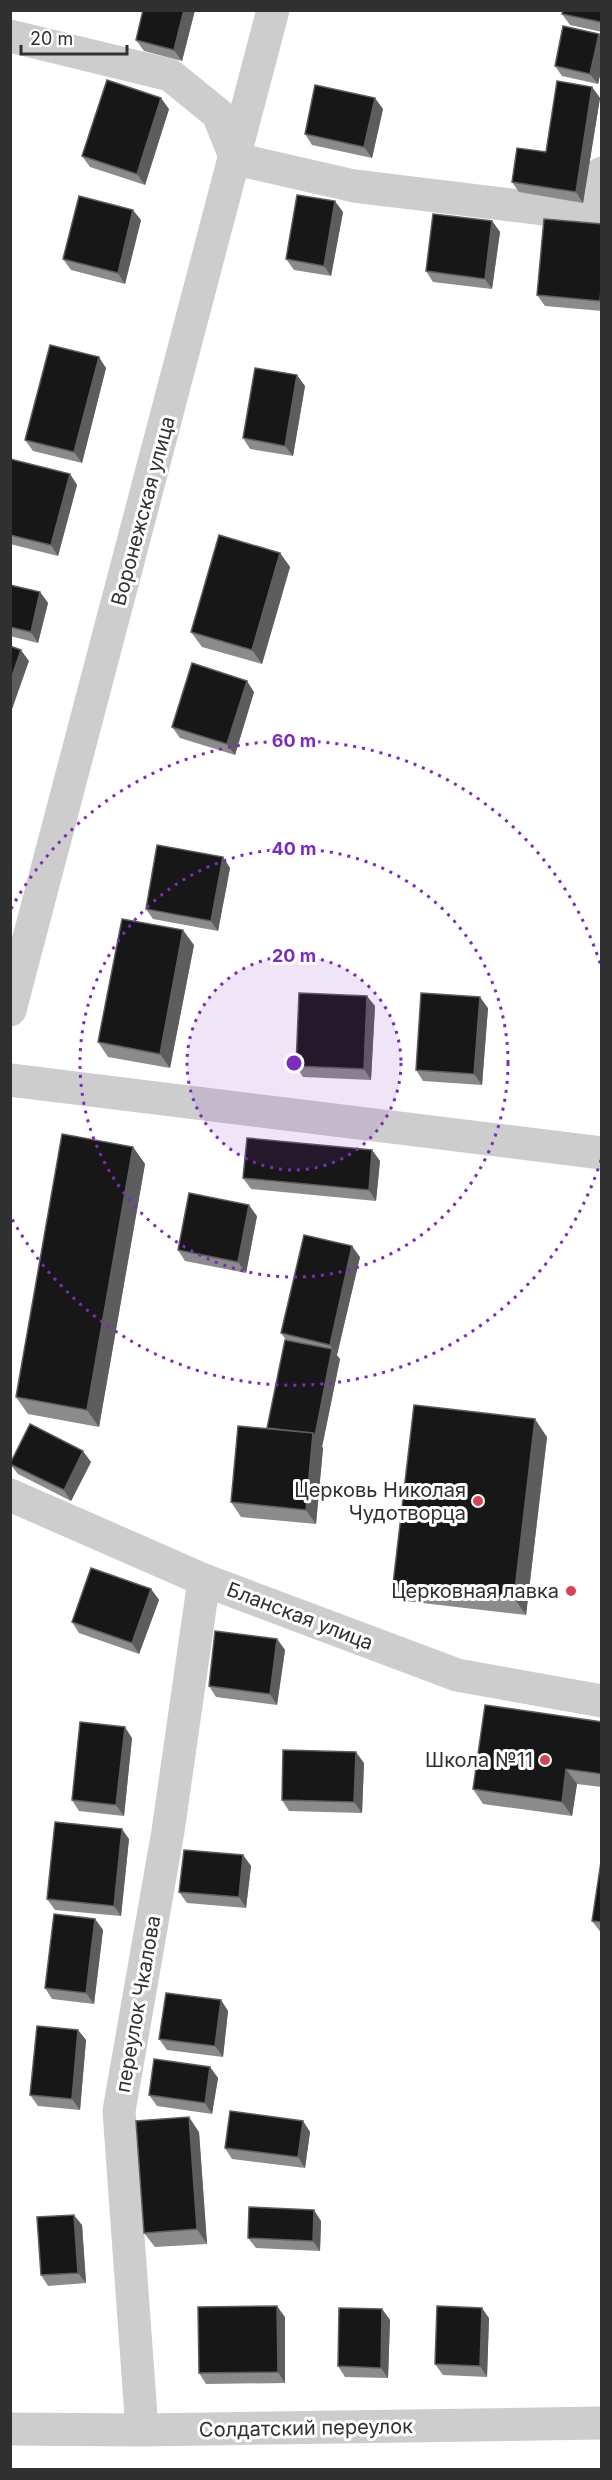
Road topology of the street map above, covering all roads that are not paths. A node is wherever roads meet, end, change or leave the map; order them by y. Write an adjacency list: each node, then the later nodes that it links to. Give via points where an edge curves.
1 (273, 10): 3 (street, Воронежская улица)
2 (10, 36): 3 (street, via 170,75 218,114)
3 (236, 159): 5 (street, via 354,186); 6 (street, Воронежская улица)
4 (602, 173): 5 (street)
5 (597, 215)
6 (10, 1010)
7 (10, 1080): 8 (street)
8 (602, 1153)
9 (10, 1495): 10 (street, Бланская улица)
10 (204, 1580): 11 (street, Бланская улица, via 457,1675); 14 (street, переулок Чкалова, via 168,1831 119,2111)
11 (602, 1701)
12 (602, 2423): 14 (street, Солдатский переулок)
13 (10, 2429): 14 (street, Солдатский переулок)
14 (142, 2430)

